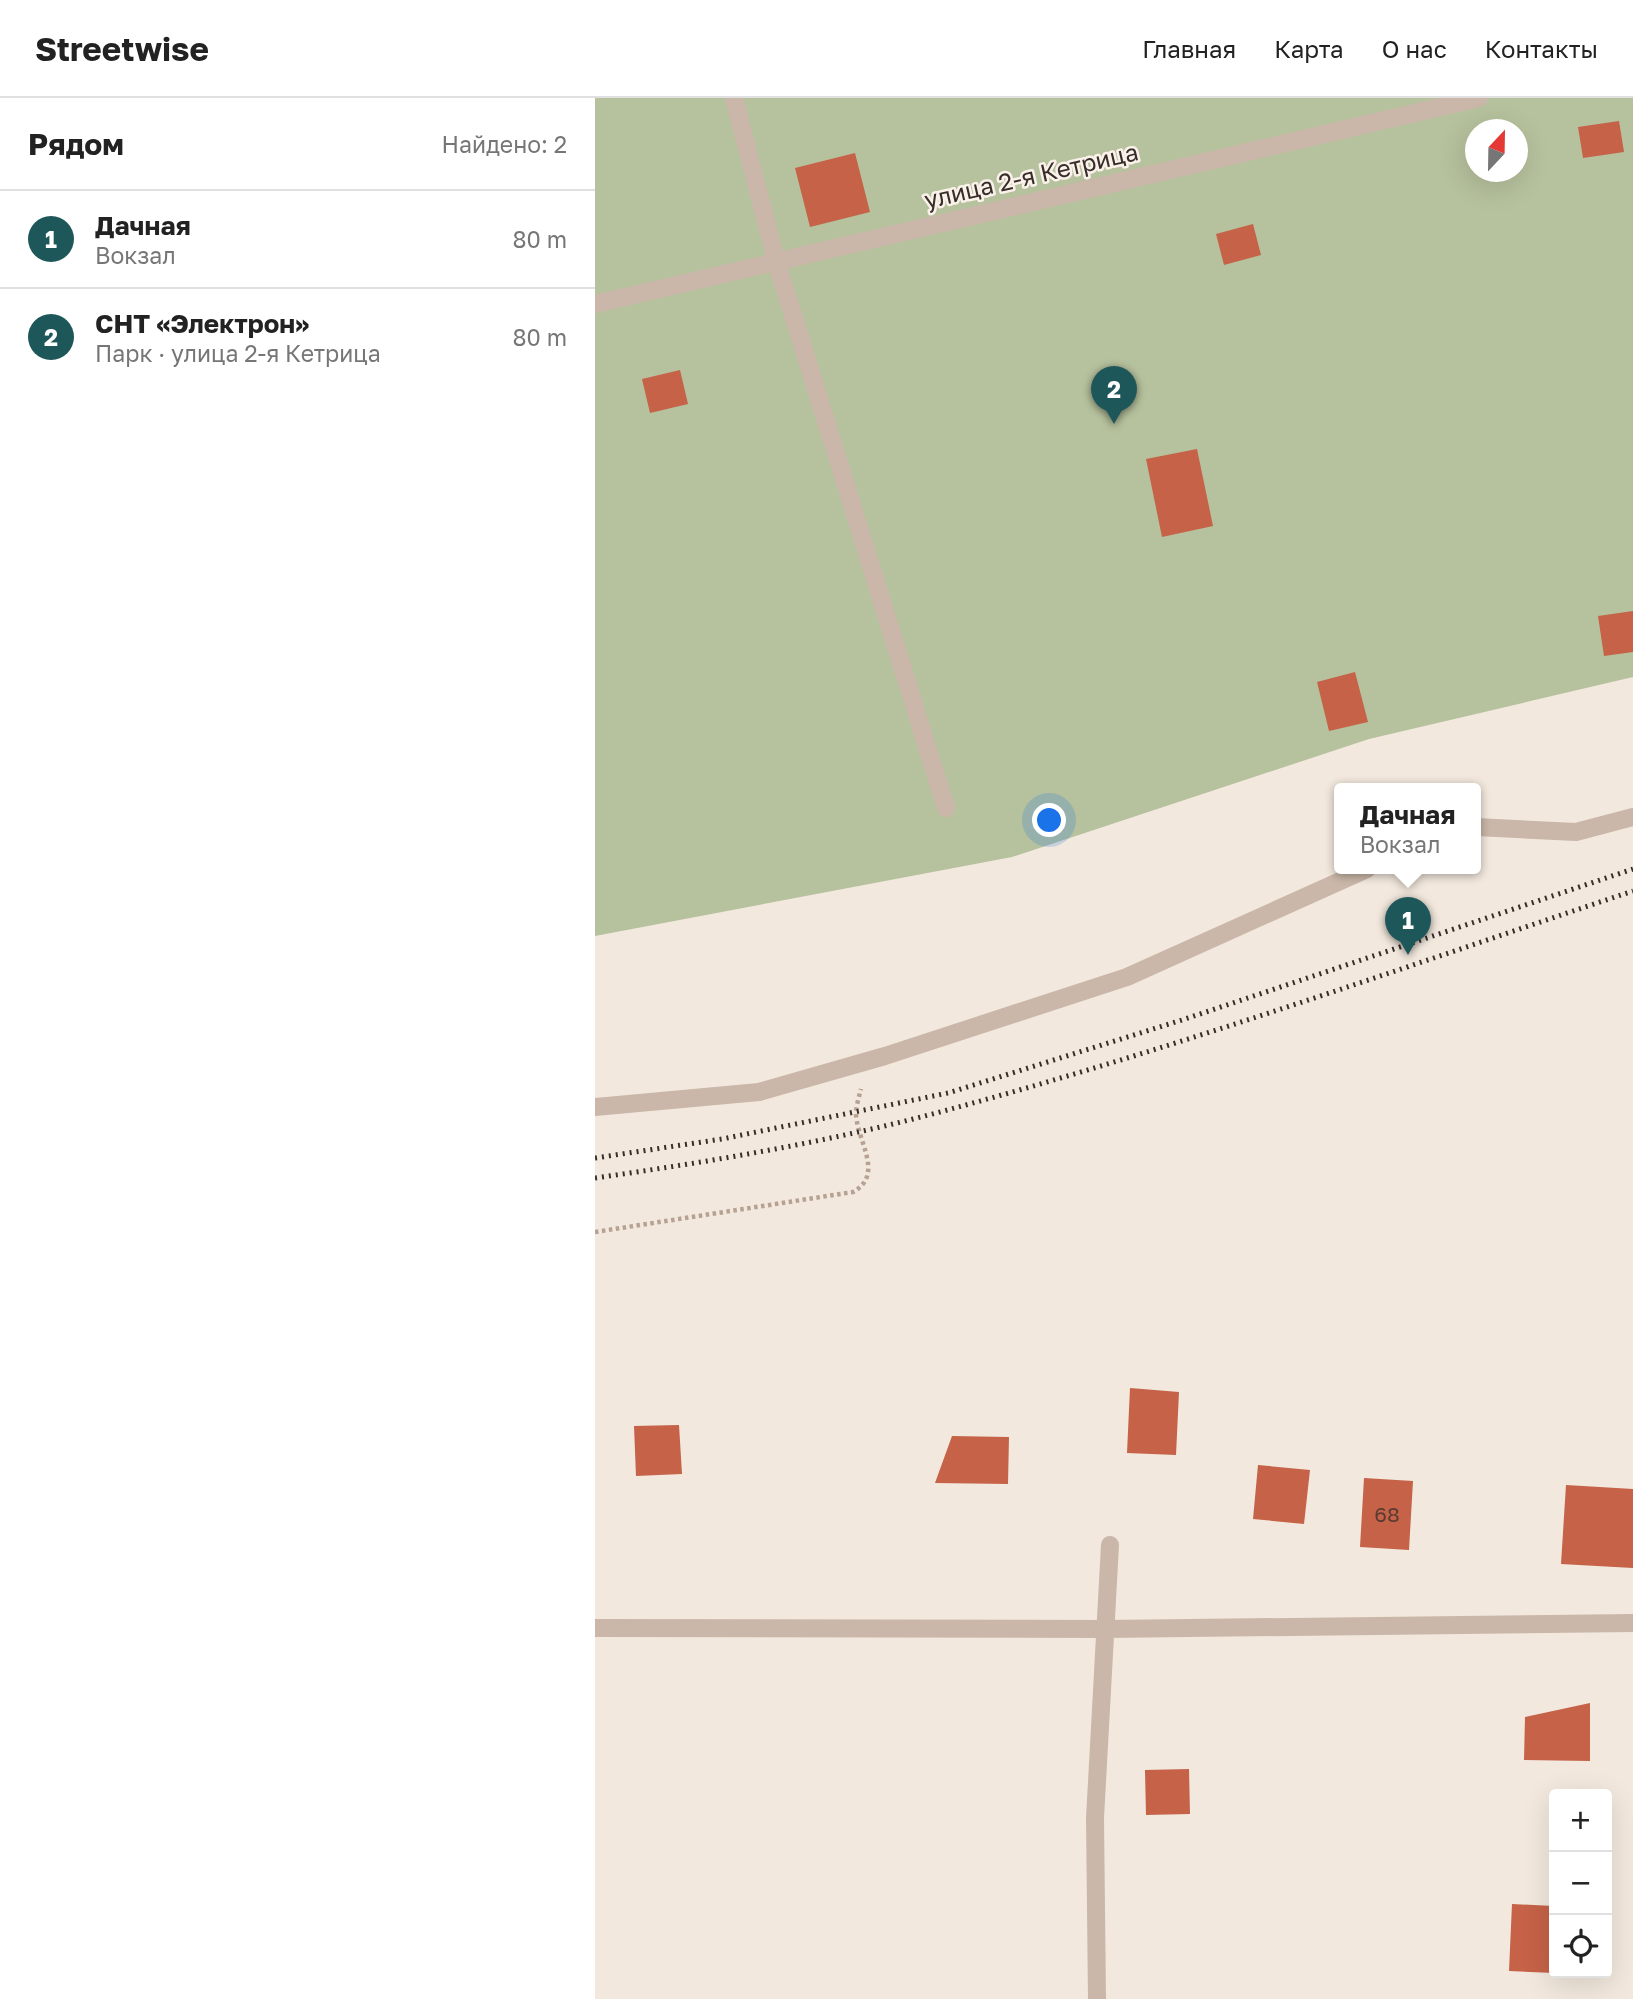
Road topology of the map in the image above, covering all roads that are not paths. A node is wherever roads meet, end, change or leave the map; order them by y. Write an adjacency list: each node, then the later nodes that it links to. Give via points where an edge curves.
1 (734, 98): 3 (street)
2 (1479, 98): 3 (street, улица 2-я Кетрица)
3 (776, 260): 4 (street, улица 2-я Кетрица); 5 (street)
4 (595, 304)
5 (946, 808)
6 (1633, 817): 7 (street, via 1576,832)
7 (1481, 827)
8 (1356, 874): 9 (street, via 1128,978 885,1056 759,1092)
9 (595, 1107)
10 (1110, 1545): 13 (street)
11 (1633, 1623): 13 (street)
12 (595, 1628): 13 (street)
13 (1105, 1629): 14 (street, via 1095,1818)
14 (1097, 1999)

